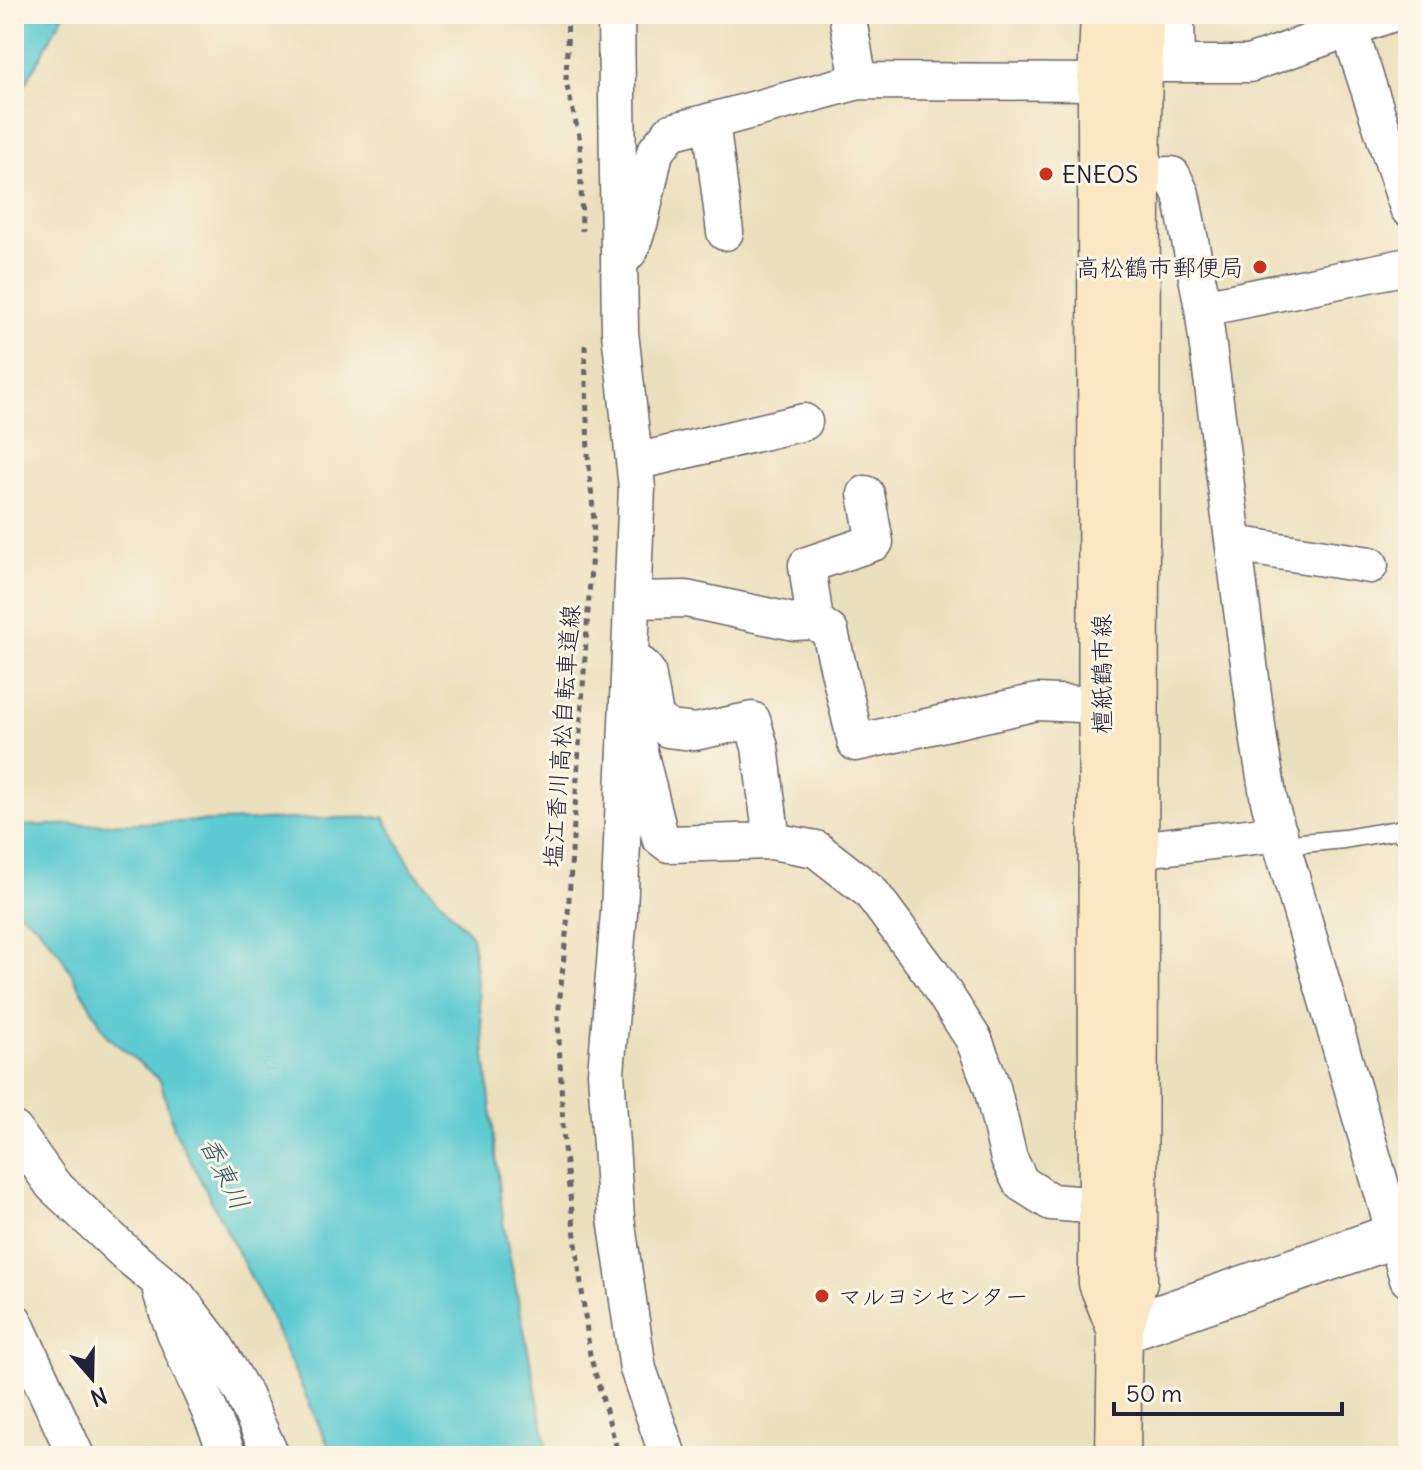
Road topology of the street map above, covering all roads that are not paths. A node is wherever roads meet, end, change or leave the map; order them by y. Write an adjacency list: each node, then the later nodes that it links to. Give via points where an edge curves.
1 (616, 14): 14 (street)
2 (847, 14): 9 (street)
3 (1103, 14): 8 (main road, 檀紙鶴市線)
4 (1141, 14): 8 (main road, 檀紙鶴市線)
5 (1176, 14): 8 (street)
6 (1390, 14): 7 (street)
7 (1349, 28): 8 (street, via 1249,64); 12 (street)
8 (1139, 72): 9 (street); 11 (main road, 檀紙鶴市線)
9 (859, 81): 10 (street)
10 (711, 121): 13 (street); 14 (street, via 671,132 655,152 640,221 630,250)
11 (1120, 177): 16 (street, via 1172,175 1181,194); 25 (main road, 檀紙鶴市線); 30 (main road, 檀紙鶴市線)
12 (1408, 208)
13 (725, 232)
14 (618, 265): 18 (street)
15 (1408, 266): 16 (street)
16 (1203, 308): 20 (street)
17 (804, 422): 18 (street)
18 (635, 462): 22 (street)
19 (866, 494): 23 (street, via 875,542 807,565)
20 (1234, 544): 21 (street); 28 (street, via 1259,741)
21 (1370, 565)
22 (634, 600): 23 (street, via 686,599 794,622); 24 (street)
23 (815, 621): 25 (street, via 830,632 856,743 1037,702)
24 (631, 655): 26 (street); 29 (street, via 647,672 655,716 668,729 695,732 752,720)
25 (1101, 705): 32 (main road, 檀紙鶴市線)
26 (629, 713): 29 (street, via 660,837 669,844); 41 (street, via 606,1073 616,1218 638,1369)
27 (1408, 838): 28 (lane, via 1397,830 1344,839)
28 (1281, 839): 30 (street); 33 (street)
29 (772, 841): 32 (street, via 816,849 870,891 931,973 974,1040 1021,1183 1051,1202)
30 (1136, 850): 37 (main road, 檀紙鶴市線, via 1135,1282)
31 (14, 1130): 35 (street, via 53,1185)
32 (1101, 1206): 37 (main road, 檀紙鶴市線, via 1101,1283)
33 (1401, 1234): 34 (street); 37 (street)
34 (1408, 1279)
35 (159, 1281): 39 (street, via 171,1327); 40 (street, via 214,1344)
36 (14, 1321): 38 (street)
37 (1120, 1331): 42 (main road, 檀紙鶴市線)
38 (76, 1456)
39 (228, 1456)
40 (271, 1456)
41 (668, 1456)
42 (1118, 1456)

